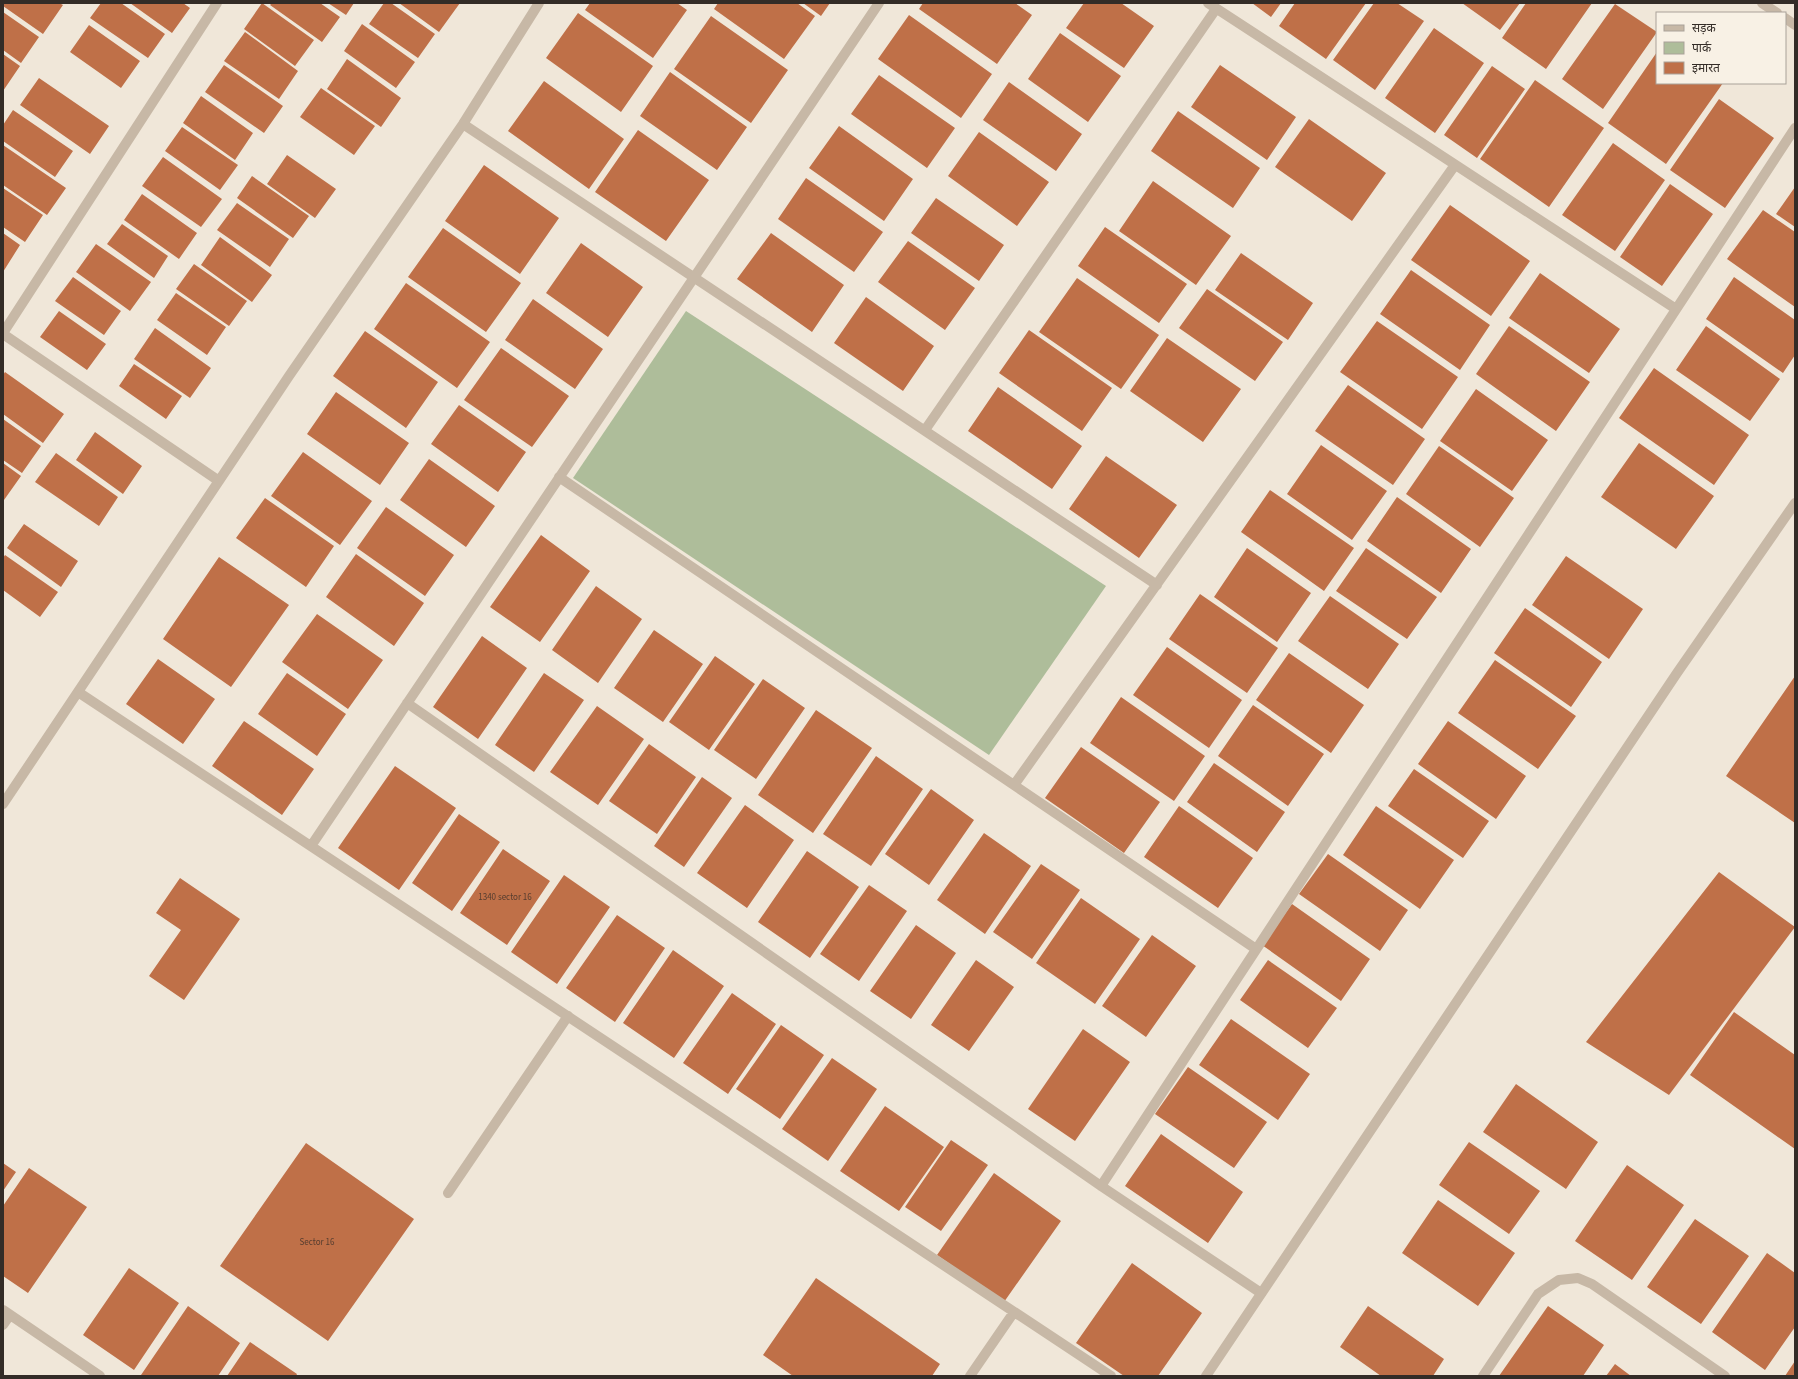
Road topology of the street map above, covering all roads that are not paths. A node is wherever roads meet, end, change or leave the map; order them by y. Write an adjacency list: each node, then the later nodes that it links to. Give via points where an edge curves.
1 (217, 3): 14 (street)
2 (539, 3): 9 (street)
3 (879, 3): 12 (street)
4 (1762, 3): 6 (street)
5 (1212, 6): 11 (street); 15 (street)
6 (1776, 12)
7 (1786, 19): 8 (street)
8 (1795, 25)
9 (463, 124): 12 (street); 17 (street)
10 (1795, 128): 13 (street)
11 (1455, 166): 13 (street); 19 (street)
12 (694, 277): 15 (street); 16 (street)
13 (1676, 309): 25 (street)
14 (3, 333): 17 (street)
15 (925, 430): 19 (street)
16 (559, 477): 21 (street); 22 (street)
17 (219, 481): 20 (street)
18 (1795, 503): 29 (street)
19 (1157, 585): 22 (street)
20 (78, 692): 23 (street); 24 (street)
21 (407, 703): 24 (street); 27 (street)
22 (1014, 785): 25 (street)
23 (3, 804)
24 (311, 846): 26 (street)
25 (1256, 949): 27 (street)
26 (568, 1016): 28 (street); 31 (street)
27 (1101, 1186): 29 (street)
28 (448, 1193)
29 (1261, 1293): 36 (street)
30 (6, 1312): 32 (street); 33 (street)
31 (1014, 1312): 34 (street); 35 (street)
32 (3, 1325)
33 (100, 1376)
34 (970, 1376)
35 (1111, 1376)
36 (1206, 1376)
37 (1483, 1376): 38 (street, via 1538,1294 1559,1280 1578,1278 1592,1284)
38 (1725, 1376)

